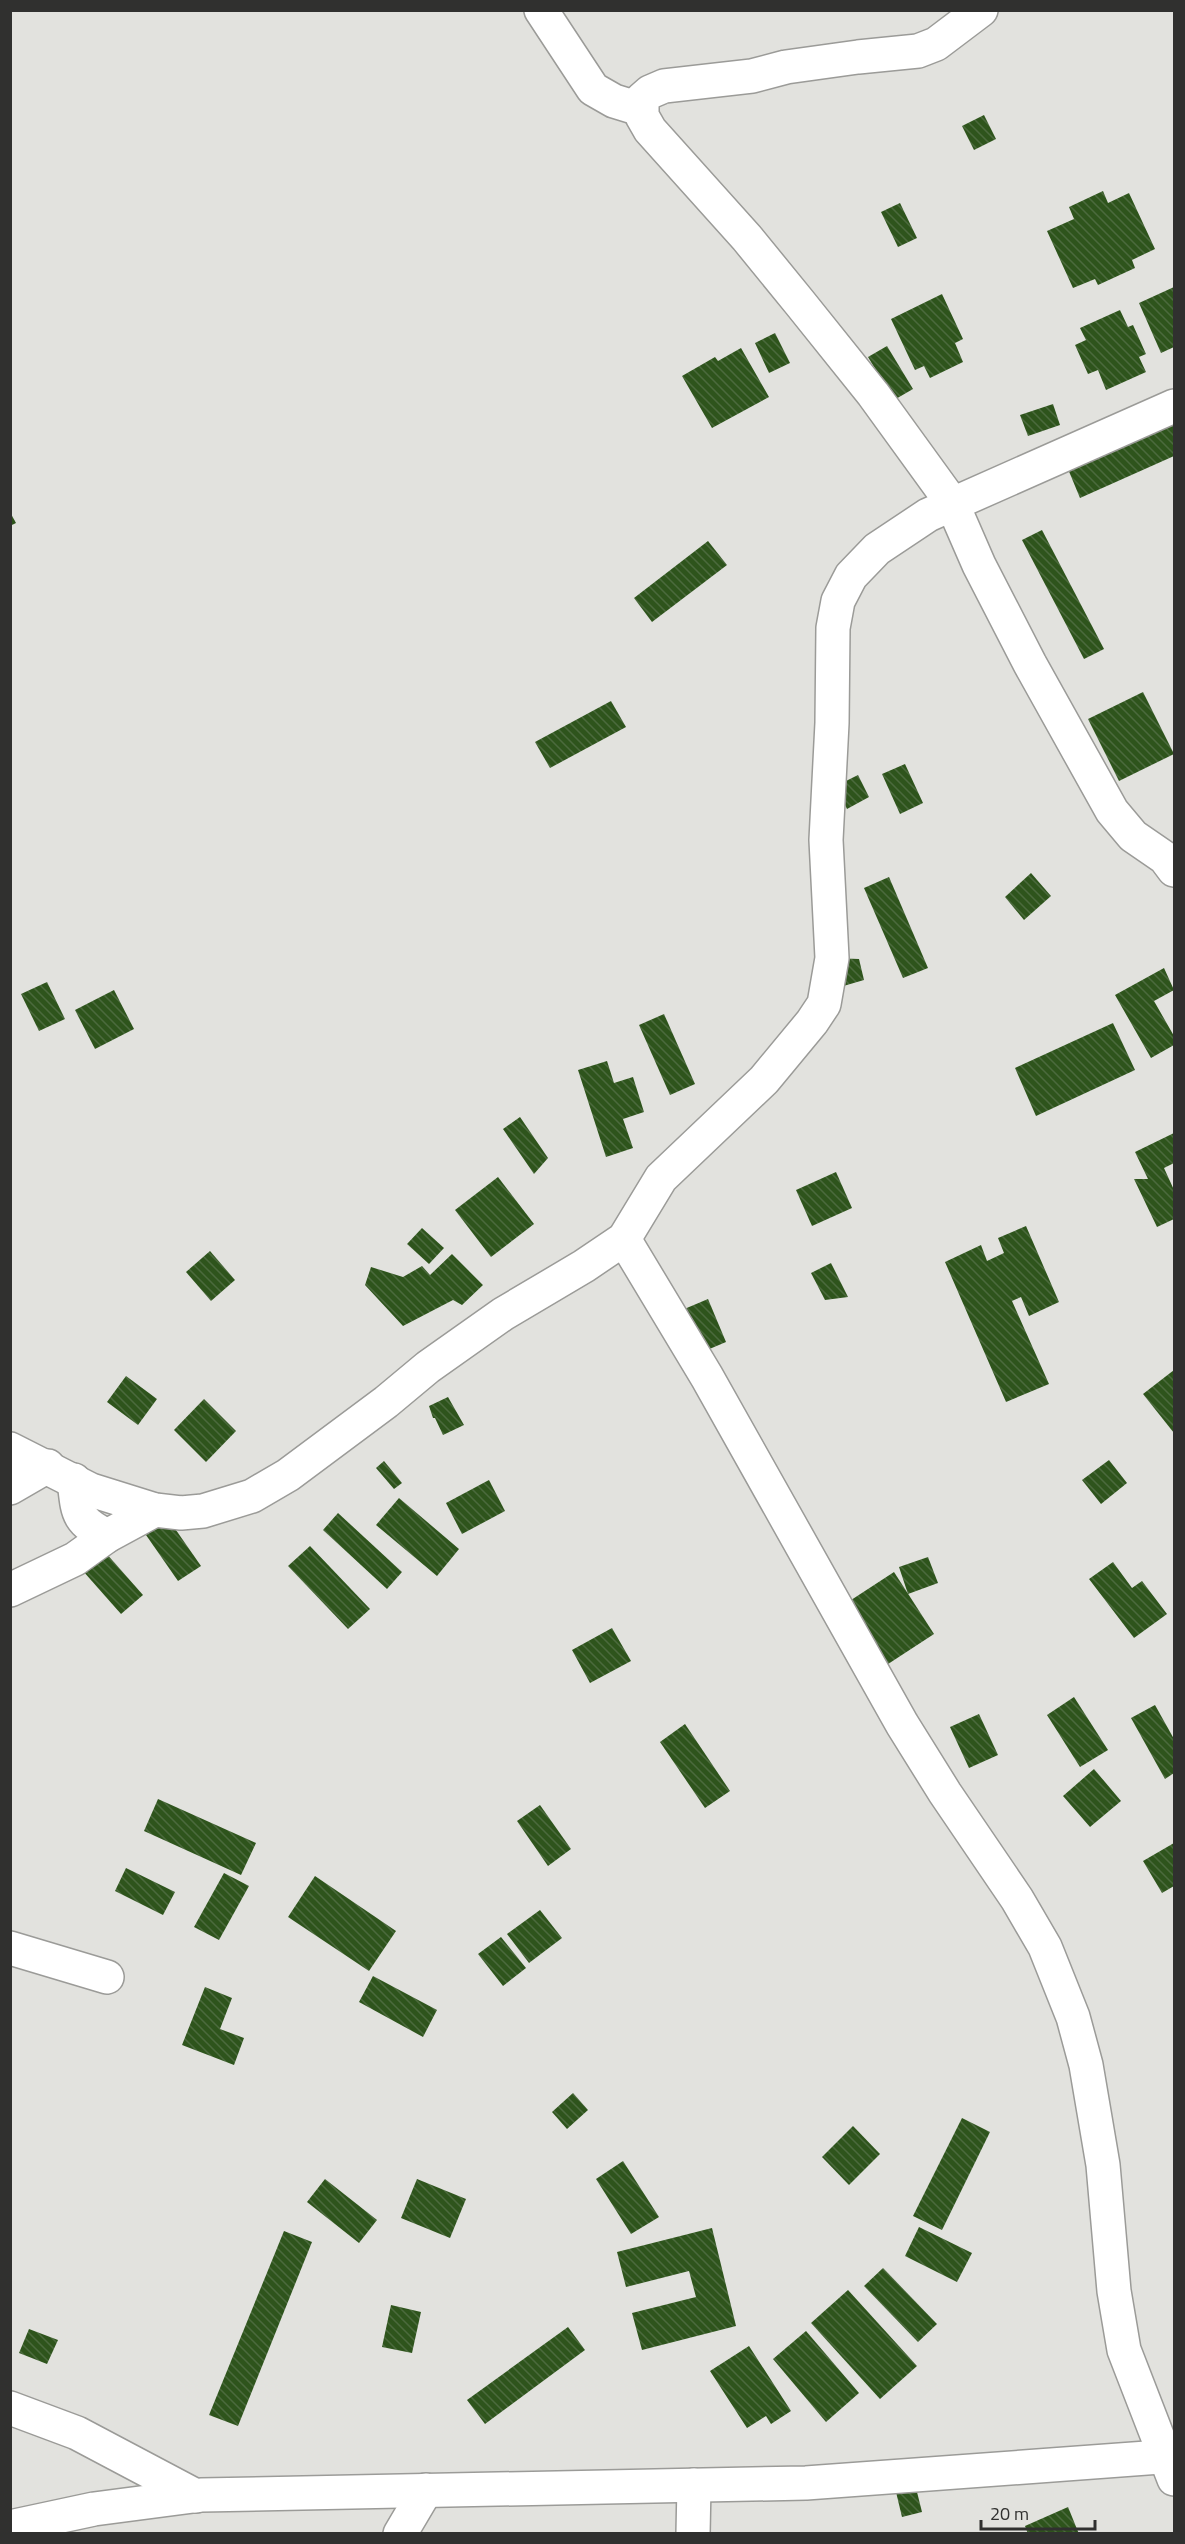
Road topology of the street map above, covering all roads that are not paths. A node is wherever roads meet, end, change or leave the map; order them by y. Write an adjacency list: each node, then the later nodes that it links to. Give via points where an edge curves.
1 (541, 10): 3 (street, via 593,89)
2 (981, 10): 3 (street, via 925,49 786,67 724,80 673,84 650,92 642,99)
3 (640, 109): 5 (street, via 657,139 747,238 873,394)
4 (1174, 406): 5 (street)
5 (952, 504): 6 (street, via 1029,664 1112,811 1132,836 1165,858); 7 (street, via 877,549 851,576 835,613 826,840 832,958 824,1004 764,1080 661,1178)
6 (1174, 870)
7 (624, 1239): 11 (street, via 503,1314 288,1475 252,1496 203,1511 181,1514); 18 (street, via 707,1377 902,1724 1045,1947 1073,2017 1086,2065 1103,2165 1114,2291 1124,2350)
8 (10, 1449): 9 (street)
9 (61, 1473): 10 (street); 11 (street, via 104,1495); 12 (street, via 86,1525)
10 (10, 1488)
11 (155, 1510): 12 (street)
12 (107, 1536): 13 (street, via 75,1559)
13 (26, 1573): 14 (street)
14 (10, 1590)
15 (10, 1948): 16 (street)
16 (107, 1977)
17 (10, 2408): 21 (street, via 77,2433)
18 (1172, 2464): 19 (street, via 1068,2465 806,2483)
19 (694, 2485): 20 (street); 25 (street)
20 (426, 2490): 21 (street); 24 (street)
21 (196, 2496): 22 (street)
22 (89, 2521): 23 (street)
23 (10, 2527)
24 (400, 2534)
25 (693, 2534)

